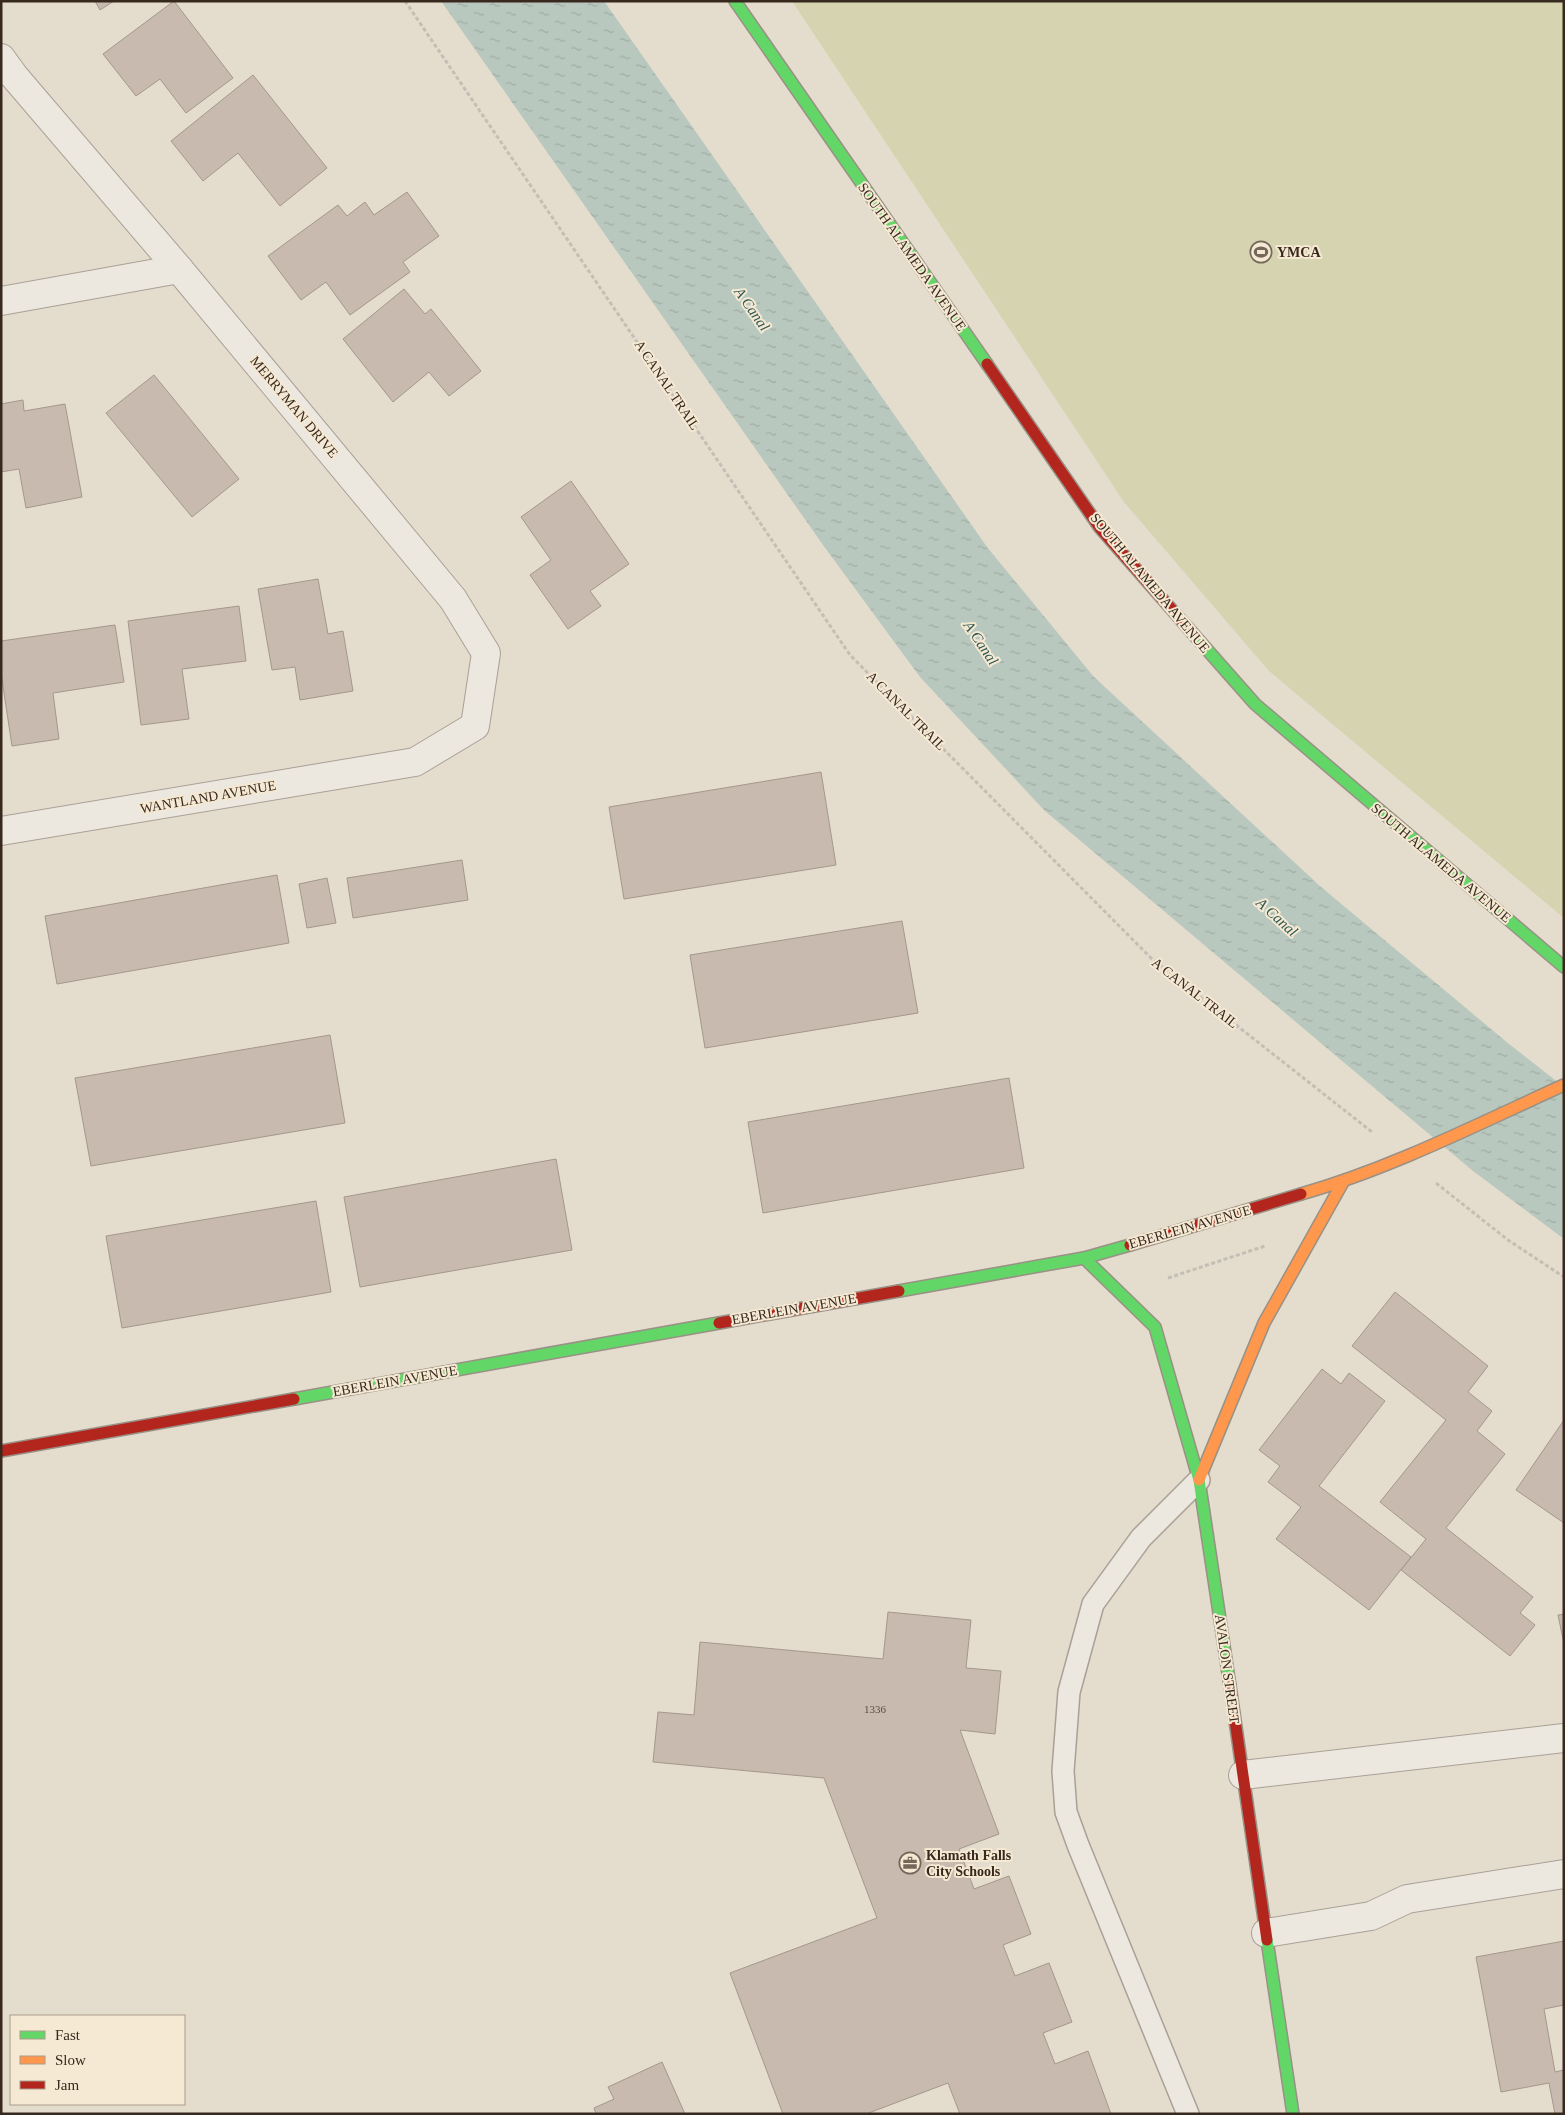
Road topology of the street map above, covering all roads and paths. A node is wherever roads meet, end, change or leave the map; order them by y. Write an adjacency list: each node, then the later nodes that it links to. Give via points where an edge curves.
1 (404, 1): 10 (path, A CANAL TRAIL, via 850,654 1151,958)
2 (735, 1): 8 (street, SOUTH ALAMEDA AVENUE, via 1100,528 1254,704)
3 (1, 58): 4 (street, MERRYMAN DRIVE)
4 (179, 269): 5 (street); 6 (street, MERRYMAN DRIVE, via 453,599 486,653 475,726)
5 (1, 301)
6 (415, 762): 7 (street, WANTLAND AVENUE)
7 (1, 832)
8 (1564, 967)
9 (1564, 1085): 10 (street, EBERLEIN AVENUE)
10 (1404, 1157): 11 (street, EBERLEIN AVENUE); 14 (path, A CANAL TRAIL, via 1508,1240)
11 (1343, 1182): 13 (street, EBERLEIN AVENUE); 17 (street, via 1264,1323)
12 (1270, 1245): 15 (path)
13 (1084, 1258): 16 (street, EBERLEIN AVENUE); 17 (street, AVALON STREET, via 1155,1327)
14 (1564, 1277)
15 (1168, 1278)
16 (1, 1451)
17 (1199, 1480): 19 (street, AVALON STREET); 22 (lane, via 1141,1538 1093,1604 1069,1692 1063,1771 1066,1812 1078,1845)
18 (1564, 1738): 19 (street)
19 (1243, 1775): 21 (street, AVALON STREET)
20 (1564, 1874): 21 (street, via 1407,1899 1371,1916)
21 (1266, 1932): 23 (street, AVALON STREET)
22 (1188, 2114)
23 (1293, 2114)

